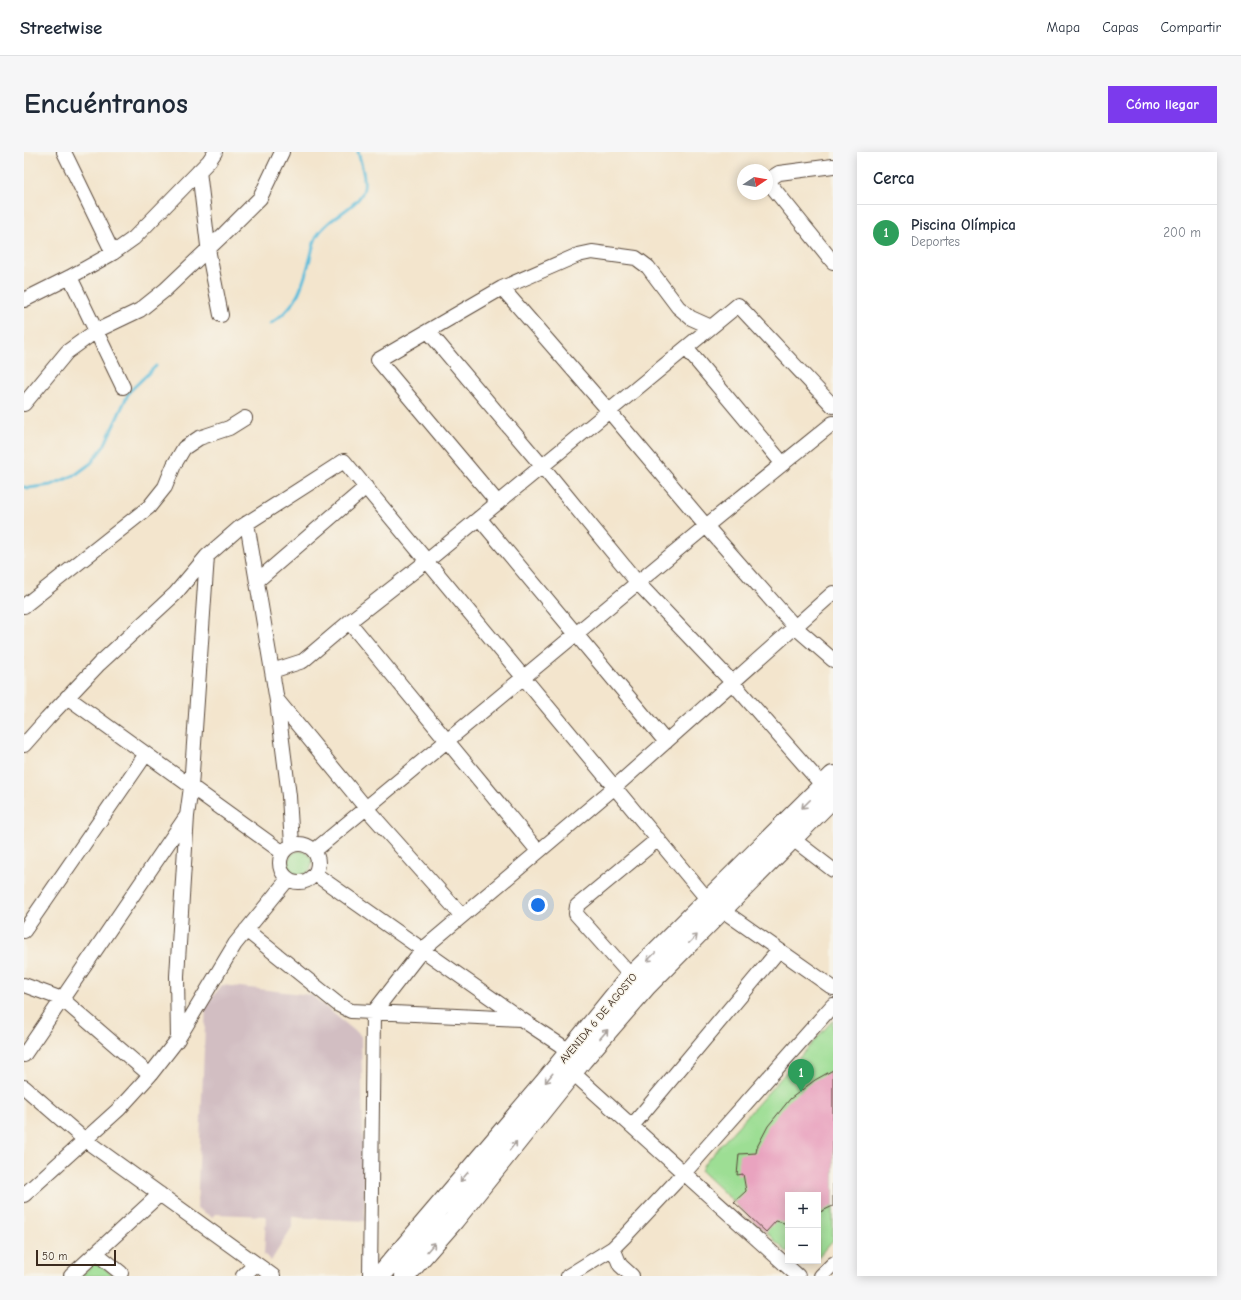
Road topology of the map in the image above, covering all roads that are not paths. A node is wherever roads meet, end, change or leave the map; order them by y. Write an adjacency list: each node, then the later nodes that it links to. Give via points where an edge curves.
1 (64, 152): 7 (street)
2 (282, 152): 6 (street, via 260,198)
3 (209, 155): 5 (street)
4 (833, 166): 8 (street, via 779,172 771,178 770,184)
5 (199, 171): 6 (street); 7 (street, via 134,238)
6 (208, 248): 12 (street); 14 (street, via 165,290 140,310)
7 (113, 253): 9 (street)
8 (833, 262)
9 (70, 277): 11 (street); 14 (street)
10 (502, 288): 13 (street, via 578,255 592,252 636,258 648,267 678,308 691,318); 15 (street); 20 (street)
11 (24, 300)
12 (221, 315)
13 (711, 327): 16 (street); 19 (street, via 738,305)
14 (96, 331): 17 (street); 18 (street, via 67,352)
15 (428, 331): 24 (street); 26 (street, via 378,360)
16 (686, 348): 20 (street); 23 (street)
17 (123, 387)
18 (24, 404)
19 (833, 406)
20 (609, 411): 24 (street); 29 (street)
21 (245, 418): 35 (street, via 229,428 199,438 184,448 165,487 149,507)
22 (833, 423): 23 (street)
23 (782, 464): 29 (street)
24 (542, 466): 26 (street); 33 (street)
25 (366, 487): 28 (street, via 344,461); 31 (street); 32 (street)
26 (498, 503): 27 (street)
27 (479, 518): 31 (street); 38 (street)
28 (247, 523): 30 (street); 32 (street)
29 (706, 526): 33 (street); 37 (street)
30 (207, 556): 43 (street, via 175,594 99,664); 50 (street)
31 (427, 561): 36 (street); 41 (street)
32 (257, 581): 40 (street)
33 (637, 582): 38 (street); 42 (street)
34 (833, 593): 37 (street)
35 (24, 606)
36 (349, 622): 40 (street, via 303,661); 45 (street)
37 (795, 627): 39 (street); 42 (street)
38 (575, 634): 41 (street); 46 (street)
39 (833, 660)
40 (272, 671): 44 (street)
41 (524, 677): 45 (street); 51 (street)
42 (732, 682): 46 (street); 49 (street)
43 (67, 698): 47 (street); 48 (street)
44 (277, 701): 52 (street); 56 (street, via 289,796)
45 (447, 741): 52 (street); 58 (street)
46 (666, 742): 51 (street)
47 (24, 745)
48 (146, 754): 50 (street); 65 (street)
49 (830, 786): 54 (highway, AVENIDA 6 DE AGOSTO)
50 (191, 787): 53 (street); 56 (street)
51 (615, 787): 55 (street); 58 (street)
52 (366, 808): 57 (street); 63 (street)
53 (187, 816): 71 (street); 75 (street, via 177,976)
54 (786, 834): 59 (street); 62 (highway, AVENIDA 6 DE AGOSTO)
55 (658, 839): 62 (street); 68 (street, via 577,906 576,914)
56 (287, 849): 57 (street, via 304,844); 61 (street, via 280,858 280,870)
57 (314, 851): 60 (street, via 318,862)
58 (538, 851): 63 (street)
59 (833, 870)
60 (315, 874): 61 (street, via 299,883); 66 (street)
61 (288, 879): 64 (street)
62 (715, 905): 67 (street); 68 (highway, AVENIDA 6 DE AGOSTO, one-way to 68); 77 (highway, AVENIDA 6 DE AGOSTO, one-way to 62, via 646,986)
63 (462, 916): 66 (street)
64 (246, 930): 73 (street, via 339,1006 351,1011); 75 (street)
65 (24, 931)
66 (423, 949): 73 (street); 74 (street)
67 (779, 950): 70 (street); 80 (street)
68 (631, 976): 77 (highway, AVENIDA 6 DE AGOSTO)
69 (24, 985): 71 (street)
70 (833, 988)
71 (62, 999): 76 (street); 78 (street)
72 (833, 1005): 82 (street)
73 (373, 1013): 74 (street); 94 (street)
74 (521, 1019): 77 (street)
75 (178, 1039): 78 (street)
76 (24, 1055)
77 (575, 1061): 80 (street); 89 (highway, AVENIDA 6 DE AGOSTO, one-way to 77); 95 (highway, AVENIDA 6 DE AGOSTO, one-way to 95, via 542,1086)
78 (150, 1075): 81 (street, via 119,1109)
79 (24, 1087): 81 (street)
80 (632, 1126): 82 (street)
81 (85, 1140): 83 (street); 84 (street)
82 (684, 1173): 85 (street); 98 (street)
83 (160, 1194): 86 (street); 87 (street)
84 (24, 1195)
85 (613, 1248): 96 (street); 97 (street, via 620,1266)
86 (96, 1253): 90 (street); 91 (street)
87 (256, 1264): 92 (street); 93 (street)
88 (833, 1264): 99 (street)
89 (412, 1273)
90 (122, 1275)
91 (71, 1276)
92 (243, 1276)
93 (272, 1276)
94 (370, 1276)
95 (380, 1276)
96 (568, 1276)
97 (632, 1276)
98 (798, 1276)
99 (821, 1276)

